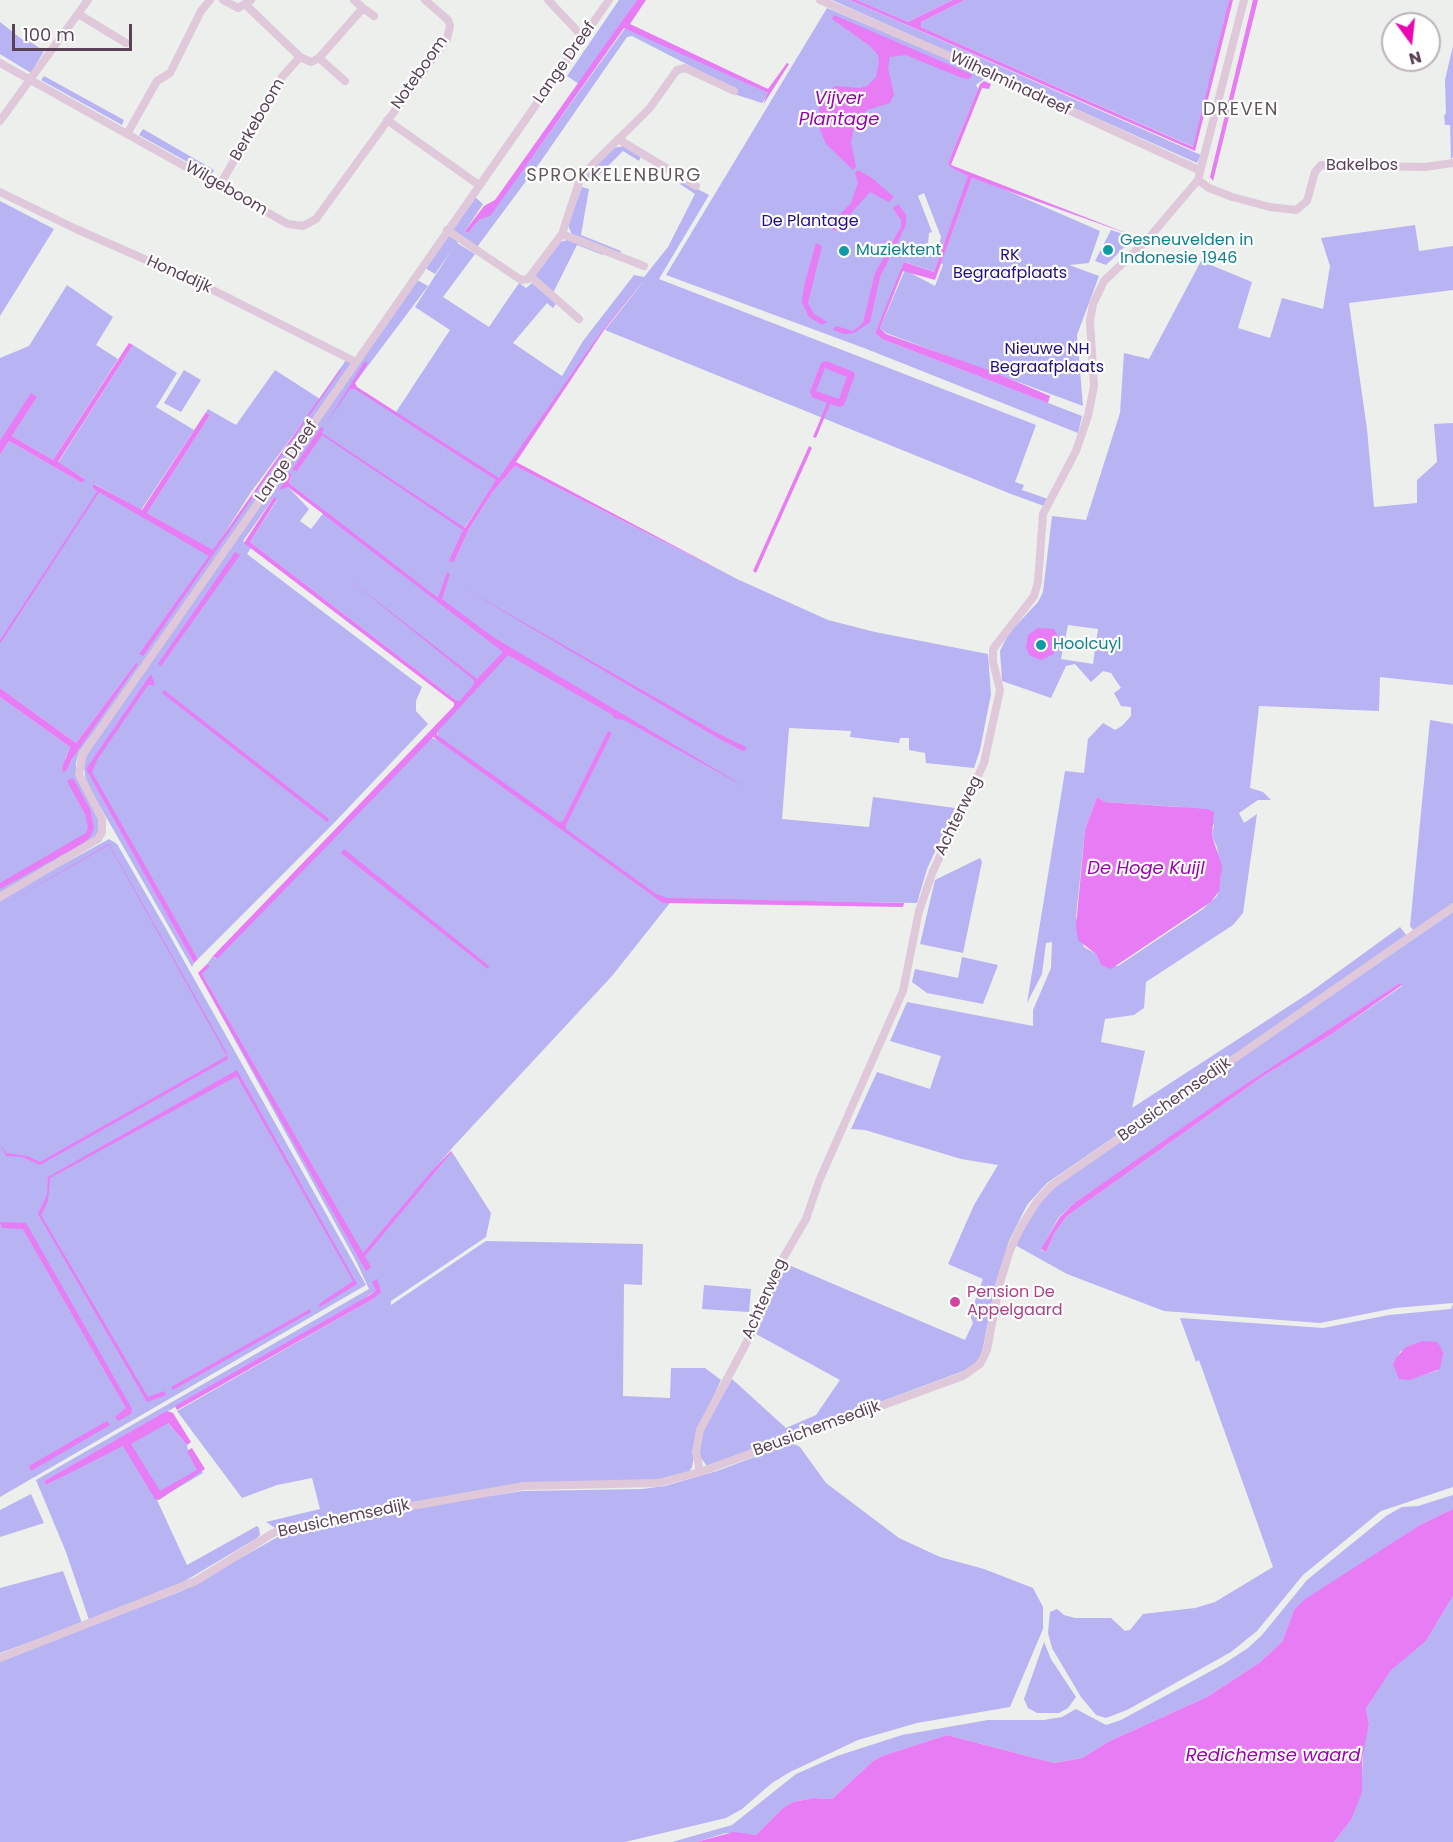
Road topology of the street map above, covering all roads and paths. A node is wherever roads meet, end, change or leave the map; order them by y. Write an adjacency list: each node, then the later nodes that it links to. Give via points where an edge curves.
1 (88, 0): 12 (street)
2 (210, 0): 24 (street, via 170,74 157,81)
3 (223, 0): 10 (street, via 234,8)
4 (354, 0): 11 (street)
5 (425, 0): 22 (street, Noteboom, via 448,20 447,39)
6 (548, 0): 14 (street)
7 (609, 0): 14 (street, Lange Dreef)
8 (820, 0): 27 (street, Wilhelminadreef, via 984,71)
9 (1244, 0): 27 (street, Achterweg)
10 (248, 2): 16 (street)
11 (363, 8): 13 (street); 17 (street)
12 (80, 15): 15 (street); 19 (street, via 71,21)
13 (374, 16)
14 (583, 38): 29 (street, Lange Dreef)
15 (126, 43)
16 (300, 57): 17 (street, via 311,62); 28 (street, Berkeboom, via 266,100)
17 (320, 58): 20 (street)
18 (0, 63): 19 (street, Wilgeboom)
19 (31, 80): 23 (street); 24 (street, Wilgeboom)
20 (345, 81)
21 (734, 91): 25 (street, via 679,68 649,109)
22 (387, 120): 28 (street, Wilgeboom, via 316,219 303,226 288,224); 29 (street)
23 (0, 121)
24 (127, 134): 28 (street, Wilgeboom)
25 (618, 139): 30 (street); 33 (street, via 581,176)
26 (1453, 163): 27 (street, Bakelbos, via 1321,165 1314,172 1307,201 1296,210 1270,207 1209,188)
27 (1199, 175): 40 (street, Achterweg, via 1147,240 1104,281 1093,304 1090,321 1094,386 1088,416 1076,451 1043,514 1034,596 993,649 1000,690 984,763 933,871 919,911 903,991 806,1219 771,1279 751,1334 700,1430 696,1452)
28 (220, 185)
29 (479, 185): 32 (street, Lange Dreef)
30 (696, 186)
31 (0, 192): 37 (street, Honddijk, via 201,284)
32 (447, 230): 35 (street, via 521,280); 37 (street, Lange Dreef)
33 (562, 234): 34 (street); 35 (street)
34 (644, 266)
35 (530, 276): 36 (street)
36 (579, 319)
37 (356, 362): 38 (street, Lange Dreef, via 83,754 79,774 102,819 98,839)
38 (0, 897)
39 (1453, 907): 40 (street, Beusichemsedijk, via 1052,1185 1028,1216 1010,1250 987,1350 973,1370)
40 (700, 1472): 41 (street, Beusichemsedijk, via 658,1483 524,1486 288,1528 273,1533 196,1581)
41 (0, 1658)

